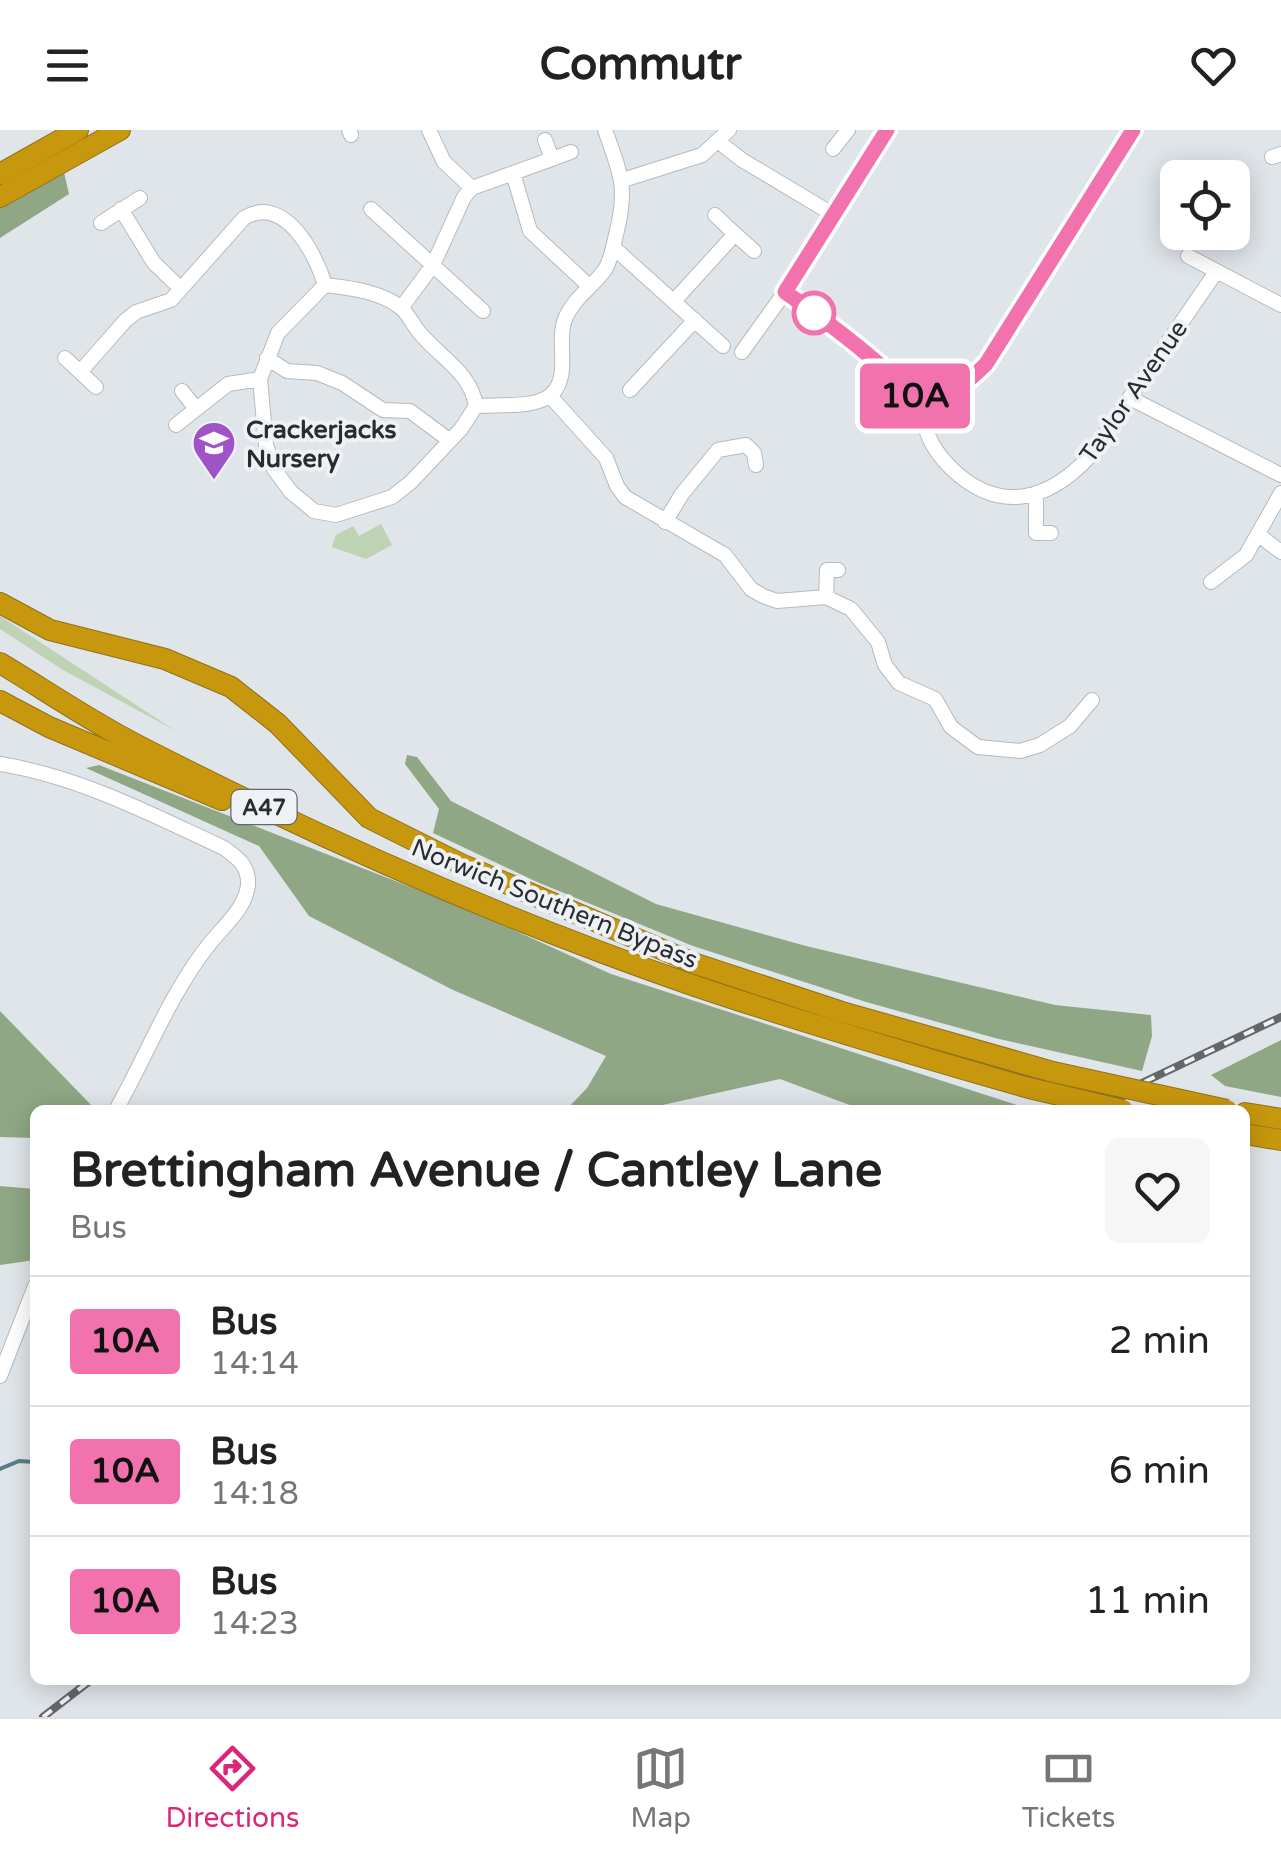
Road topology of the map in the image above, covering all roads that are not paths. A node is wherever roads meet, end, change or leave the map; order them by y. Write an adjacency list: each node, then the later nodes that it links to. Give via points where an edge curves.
1 (78, 130): 14 (highway)
2 (120, 130): 17 (highway)
3 (429, 130): 16 (street, via 444,162)
4 (605, 130): 15 (street)
5 (848, 130): 10 (street)
6 (887, 130): 22 (street)
7 (1133, 130): 50 (street, via 986,364 951,392)
8 (724, 136): 15 (street, via 702,155); 22 (street, via 742,160)
9 (545, 140): 12 (street)
10 (834, 150)
11 (571, 152): 12 (street)
12 (552, 158): 13 (street)
13 (513, 173): 16 (street); 31 (street, via 530,232)
14 (0, 174)
15 (623, 180): 25 (street)
16 (472, 188): 28 (street)
17 (0, 197)
18 (140, 198): 19 (street)
19 (121, 209): 23 (street); 32 (street, via 154,264)
20 (371, 209): 28 (street)
21 (715, 215): 24 (street)
22 (834, 215): 33 (street)
23 (101, 222)
24 (735, 234): 26 (street); 34 (street)
25 (613, 247): 31 (street); 34 (street)
26 (754, 251)
27 (1188, 256): 29 (street)
28 (433, 265): 36 (street); 37 (street)
29 (1216, 272): 35 (street); 49 (street, Taylor Avenue)
30 (325, 285): 32 (street, via 306,242 278,216 262,211 244,218); 36 (street); 42 (street, via 278,333)
31 (589, 286): 48 (street, via 566,317 562,371)
32 (181, 289): 43 (street, via 125,321)
33 (785, 292): 40 (street); 50 (street)
34 (674, 301): 38 (street)
35 (1281, 305)
36 (402, 308): 51 (street, via 462,374)
37 (483, 311)
38 (695, 320): 39 (street); 46 (street)
39 (724, 346)
40 (742, 352)
41 (65, 358): 43 (street)
42 (267, 358): 44 (street); 54 (street, via 287,371 342,383 384,410 410,411)
43 (80, 372): 45 (street)
44 (260, 379): 52 (street, via 228,384); 54 (street, via 274,470 314,512 336,515 392,497)
45 (96, 387)
46 (630, 390)
47 (182, 392): 52 (street)
48 (550, 396): 51 (street); 59 (street, via 606,458 625,497)
49 (1130, 398): 56 (street); 57 (street, Taylor Avenue, via 1069,479)
50 (921, 399): 57 (street, via 936,452 960,477 994,496)
51 (476, 406): 54 (street)
52 (196, 409): 53 (street)
53 (176, 425)
54 (449, 440)
55 (756, 465): 59 (street, via 746,445 718,450)
56 (1281, 475)
57 (1036, 493): 60 (street)
58 (1281, 493): 61 (street)
59 (666, 522): 65 (street, via 725,555 763,596)
60 (1037, 534)
61 (1259, 535): 62 (street); 64 (street, via 1246,555)
62 (1281, 552)
63 (827, 570): 65 (street)
64 (1216, 572)
65 (826, 596): 69 (street, via 851,609 899,683 935,699 951,727 978,748 1040,745 1070,726)
66 (0, 603): 74 (highway, A47, bridge, via 50,630 166,659 232,687 278,724 369,818 696,964 1053,1072)
67 (0, 662): 71 (highway, Norwich Southern Bypass / A47, via 133,744 332,840)
68 (0, 700): 71 (highway, A47, via 138,766)
69 (1092, 700)
70 (0, 764): 72 (street, via 122,800 224,848 246,870 244,901 193,968)
71 (540, 927): 73 (highway, Norwich Southern Bypass / A47, bridge, via 747,1003)
72 (119, 1105)
73 (1102, 1105)
74 (1204, 1105)
75 (1251, 1114): 76 (highway)
76 (1281, 1119)
77 (1250, 1135): 78 (highway)
78 (1281, 1140)
79 (30, 1299): 80 (street)
80 (0, 1376)

